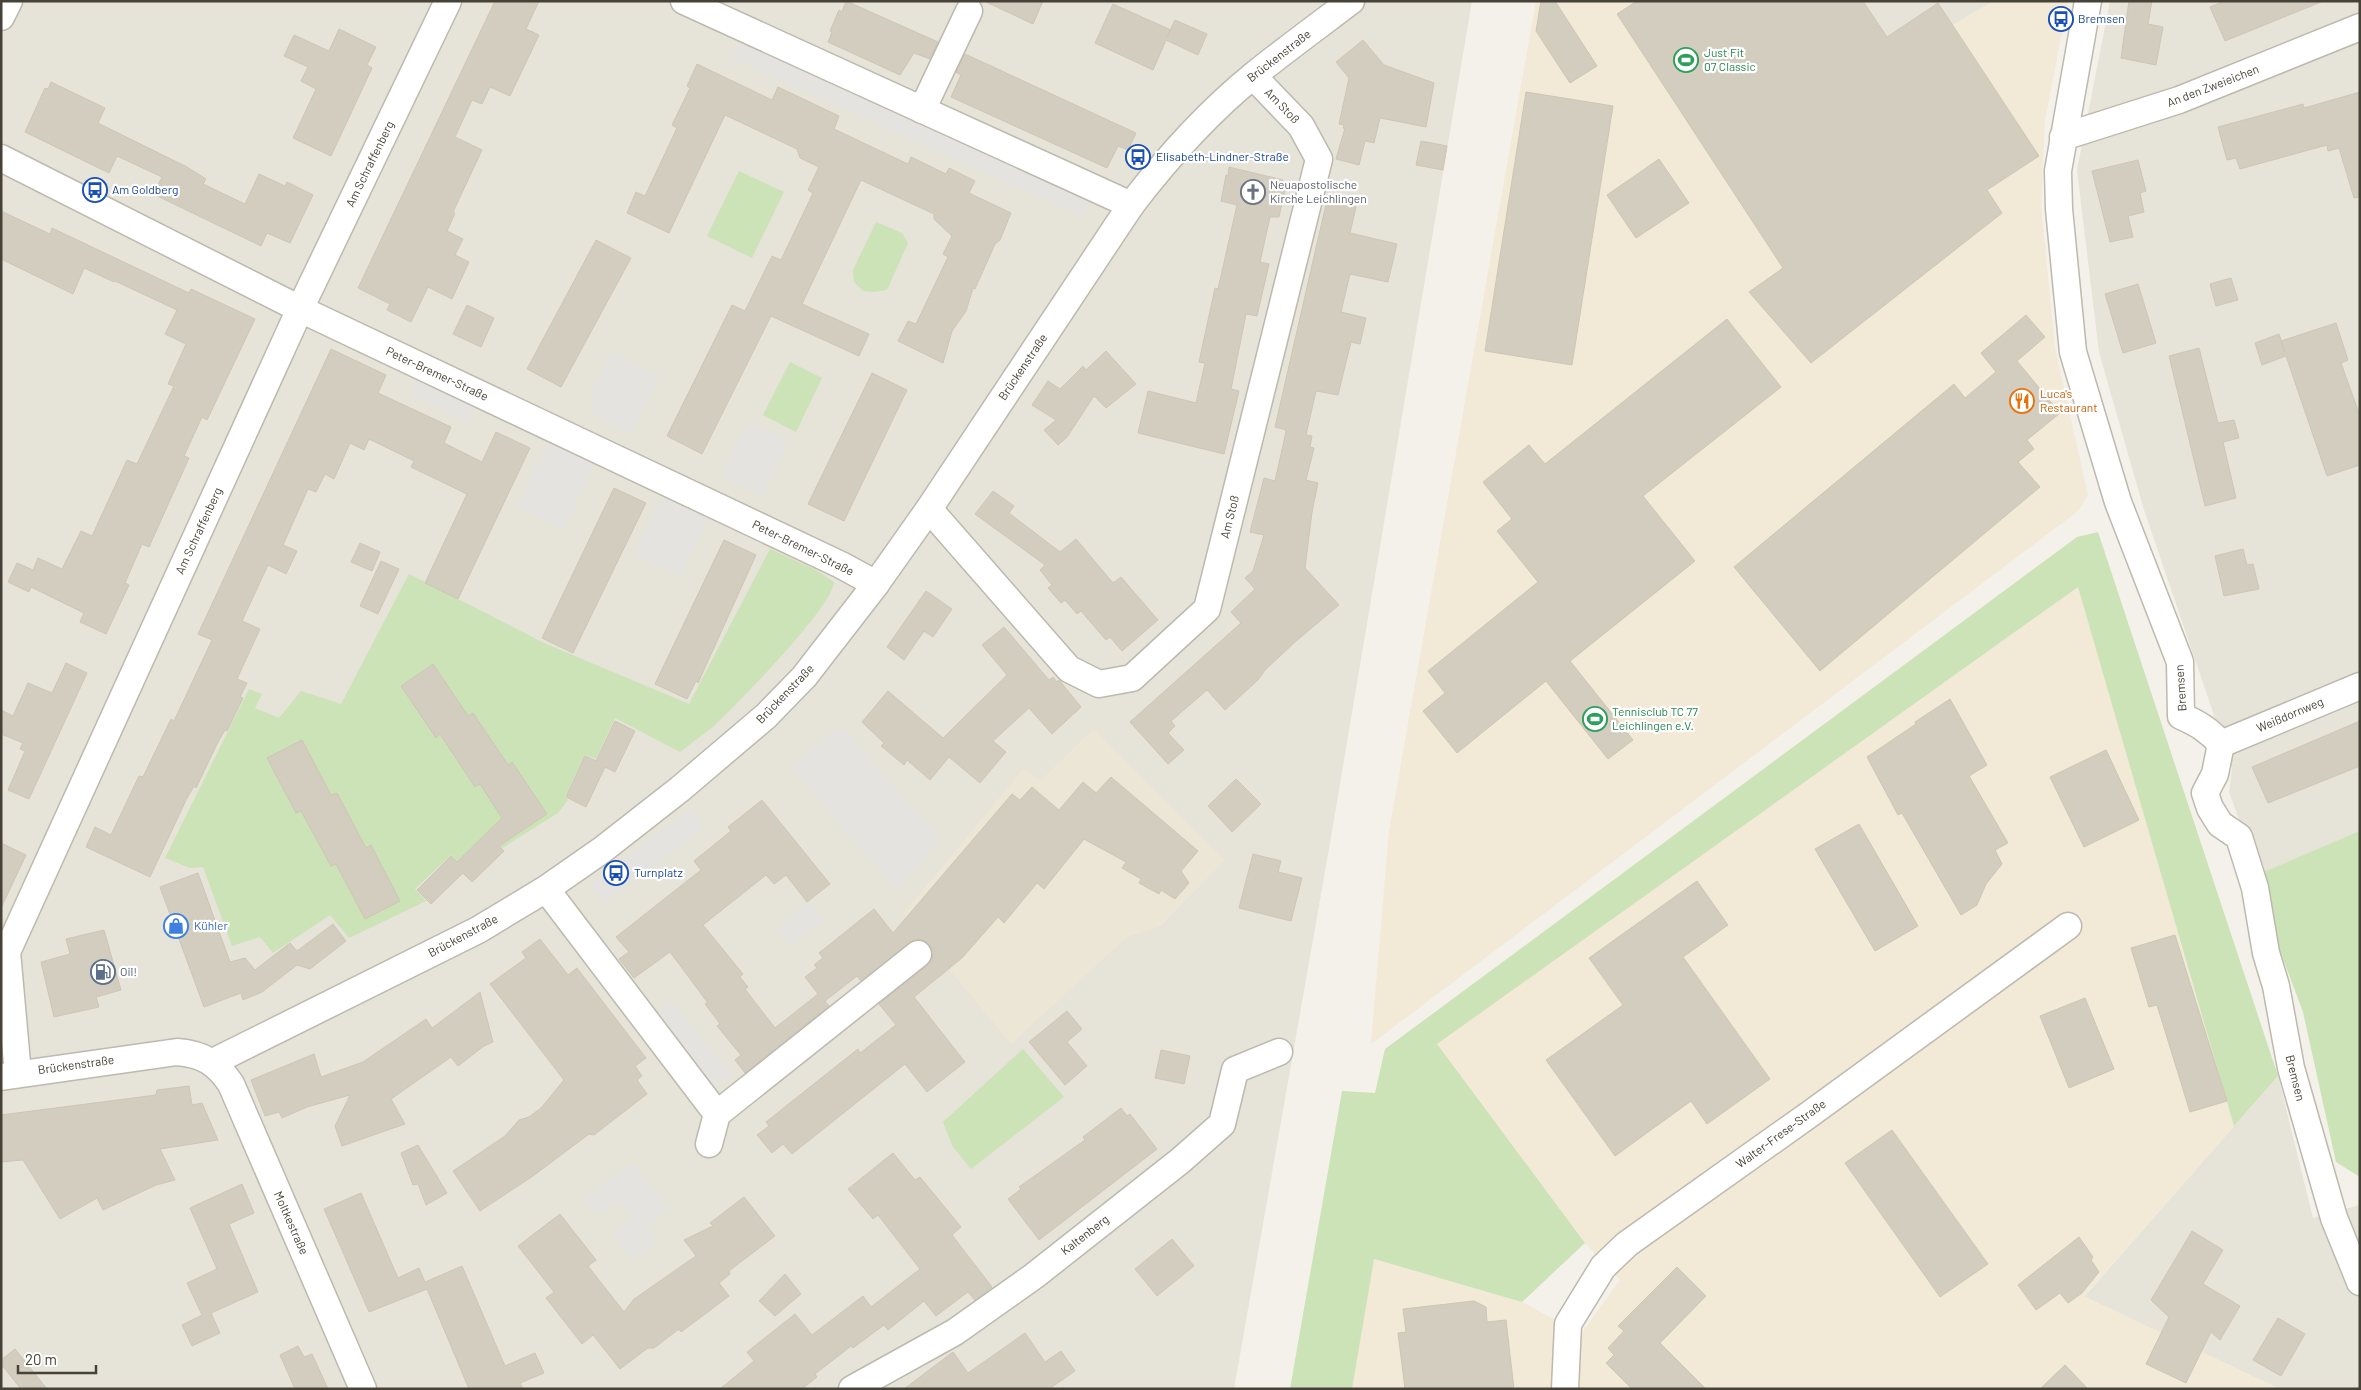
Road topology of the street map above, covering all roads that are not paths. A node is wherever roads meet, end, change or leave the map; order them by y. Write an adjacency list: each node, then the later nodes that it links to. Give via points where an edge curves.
1 (9, 1): 7 (street)
2 (448, 1): 14 (street, Am Schraffenberg)
3 (1351, 1): 9 (street, Brückenstraße)
4 (2088, 1): 11 (street, Bremsen)
5 (686, 2): 10 (street)
6 (963, 4): 10 (street)
7 (1, 18)
8 (2360, 27): 11 (street, An den Zweieichen, via 2179,100)
9 (1252, 76): 13 (street, Brückenstraße, via 1194,130); 15 (street, Am Stoß, via 1301,126 1320,159 1207,608 1132,678 1099,684 1068,669)
10 (922, 110): 13 (street)
11 (2063, 137): 18 (street, Bremsen, via 2058,171 2059,209 2073,352 2118,502 2180,662 2181,716 2196,722)
12 (1, 158): 14 (street, Peter-Bremer-Straße)
13 (1131, 205): 15 (street, Brückenstraße)
14 (300, 309): 16 (street, Peter-Bremer-Straße); 21 (street, Am Schraffenberg)
15 (929, 509): 16 (street, Brückenstraße)
16 (876, 584): 19 (street, Brückenstraße, via 804,677 766,716 641,820)
17 (2360, 686): 18 (street, Weißdornweg)
18 (2221, 744): 28 (street, Bremsen, via 2215,774 2205,793 2220,824 2239,837 2255,888 2291,1068 2334,1218)
19 (546, 888): 24 (street, Brückenstraße, via 478,930); 26 (street)
20 (2068, 926): 31 (street, Walter-Frese-Straße, via 1627,1244 1603,1267 1568,1324)
21 (4, 951): 25 (street, Am Schraffenberg)
22 (918, 954): 26 (street)
23 (1280, 1052): 30 (street, Kaltenberg, via 1235,1070 1222,1124 1034,1276 955,1332)
24 (212, 1062): 25 (street, Brückenstraße, via 192,1053 177,1052); 29 (street, Moltkestraße, via 231,1084)
25 (10, 1076)
26 (718, 1114): 27 (street)
27 (709, 1144)
28 (2360, 1282)
29 (363, 1389)
30 (852, 1389)
31 (1565, 1389)

